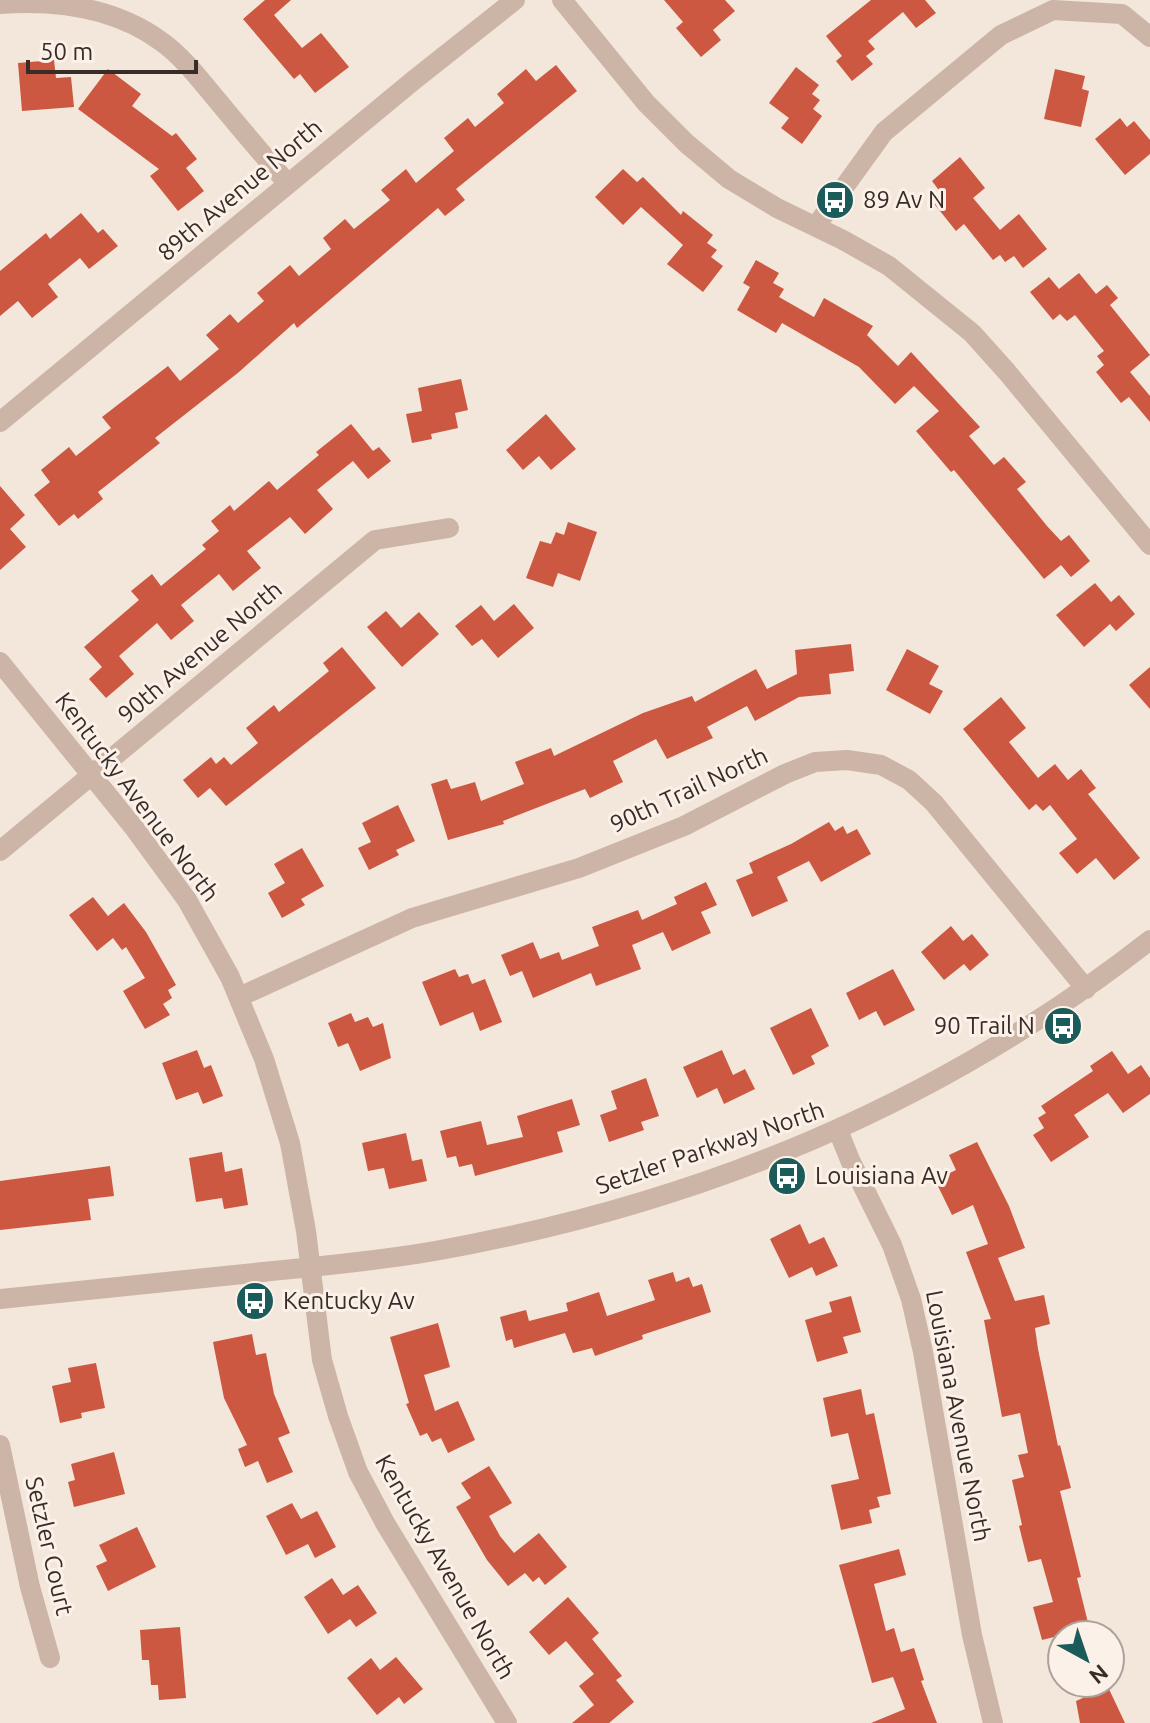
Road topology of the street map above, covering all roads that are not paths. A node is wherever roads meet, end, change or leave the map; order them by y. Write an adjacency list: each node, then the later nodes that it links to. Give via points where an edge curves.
1 (515, 0): 5 (street, 89th Avenue North)
2 (562, 0): 6 (street, via 646,103 686,143 729,179)
3 (0, 4): 5 (street, via 80,5 123,19 164,43)
4 (1150, 37): 6 (street, via 1122,14 1053,10 1001,35 884,132)
5 (288, 184): 7 (street, 89th Avenue North)
6 (816, 226): 9 (street, via 889,266 972,333)
7 (0, 422)
8 (449, 528): 11 (street, 90th Avenue North, via 375,540)
9 (1150, 545)
10 (0, 662): 11 (street, Kentucky Avenue North)
11 (92, 775): 12 (street, 90th Avenue North); 15 (street, Kentucky Avenue North, via 187,900)
12 (0, 851)
13 (1150, 940): 14 (street, Setzler Parkway North)
14 (1086, 989): 15 (street, 90th Trail North, via 934,803 909,780 881,765 847,760 805,766 684,826 579,868 412,918); 16 (street, Setzler Parkway North, via 991,1050)
15 (239, 997): 17 (street, Kentucky Avenue North, via 290,1143)
16 (838, 1130): 17 (street, Setzler Parkway North, via 671,1194 551,1228 432,1252); 22 (street, Louisiana Avenue North, via 911,1299)
17 (310, 1267): 18 (street, Setzler Parkway North); 21 (street, Kentucky Avenue North, via 322,1360 358,1472)
18 (0, 1299)
19 (0, 1445): 20 (street, Setzler Court)
20 (50, 1658)
21 (507, 1723)
22 (993, 1723)

